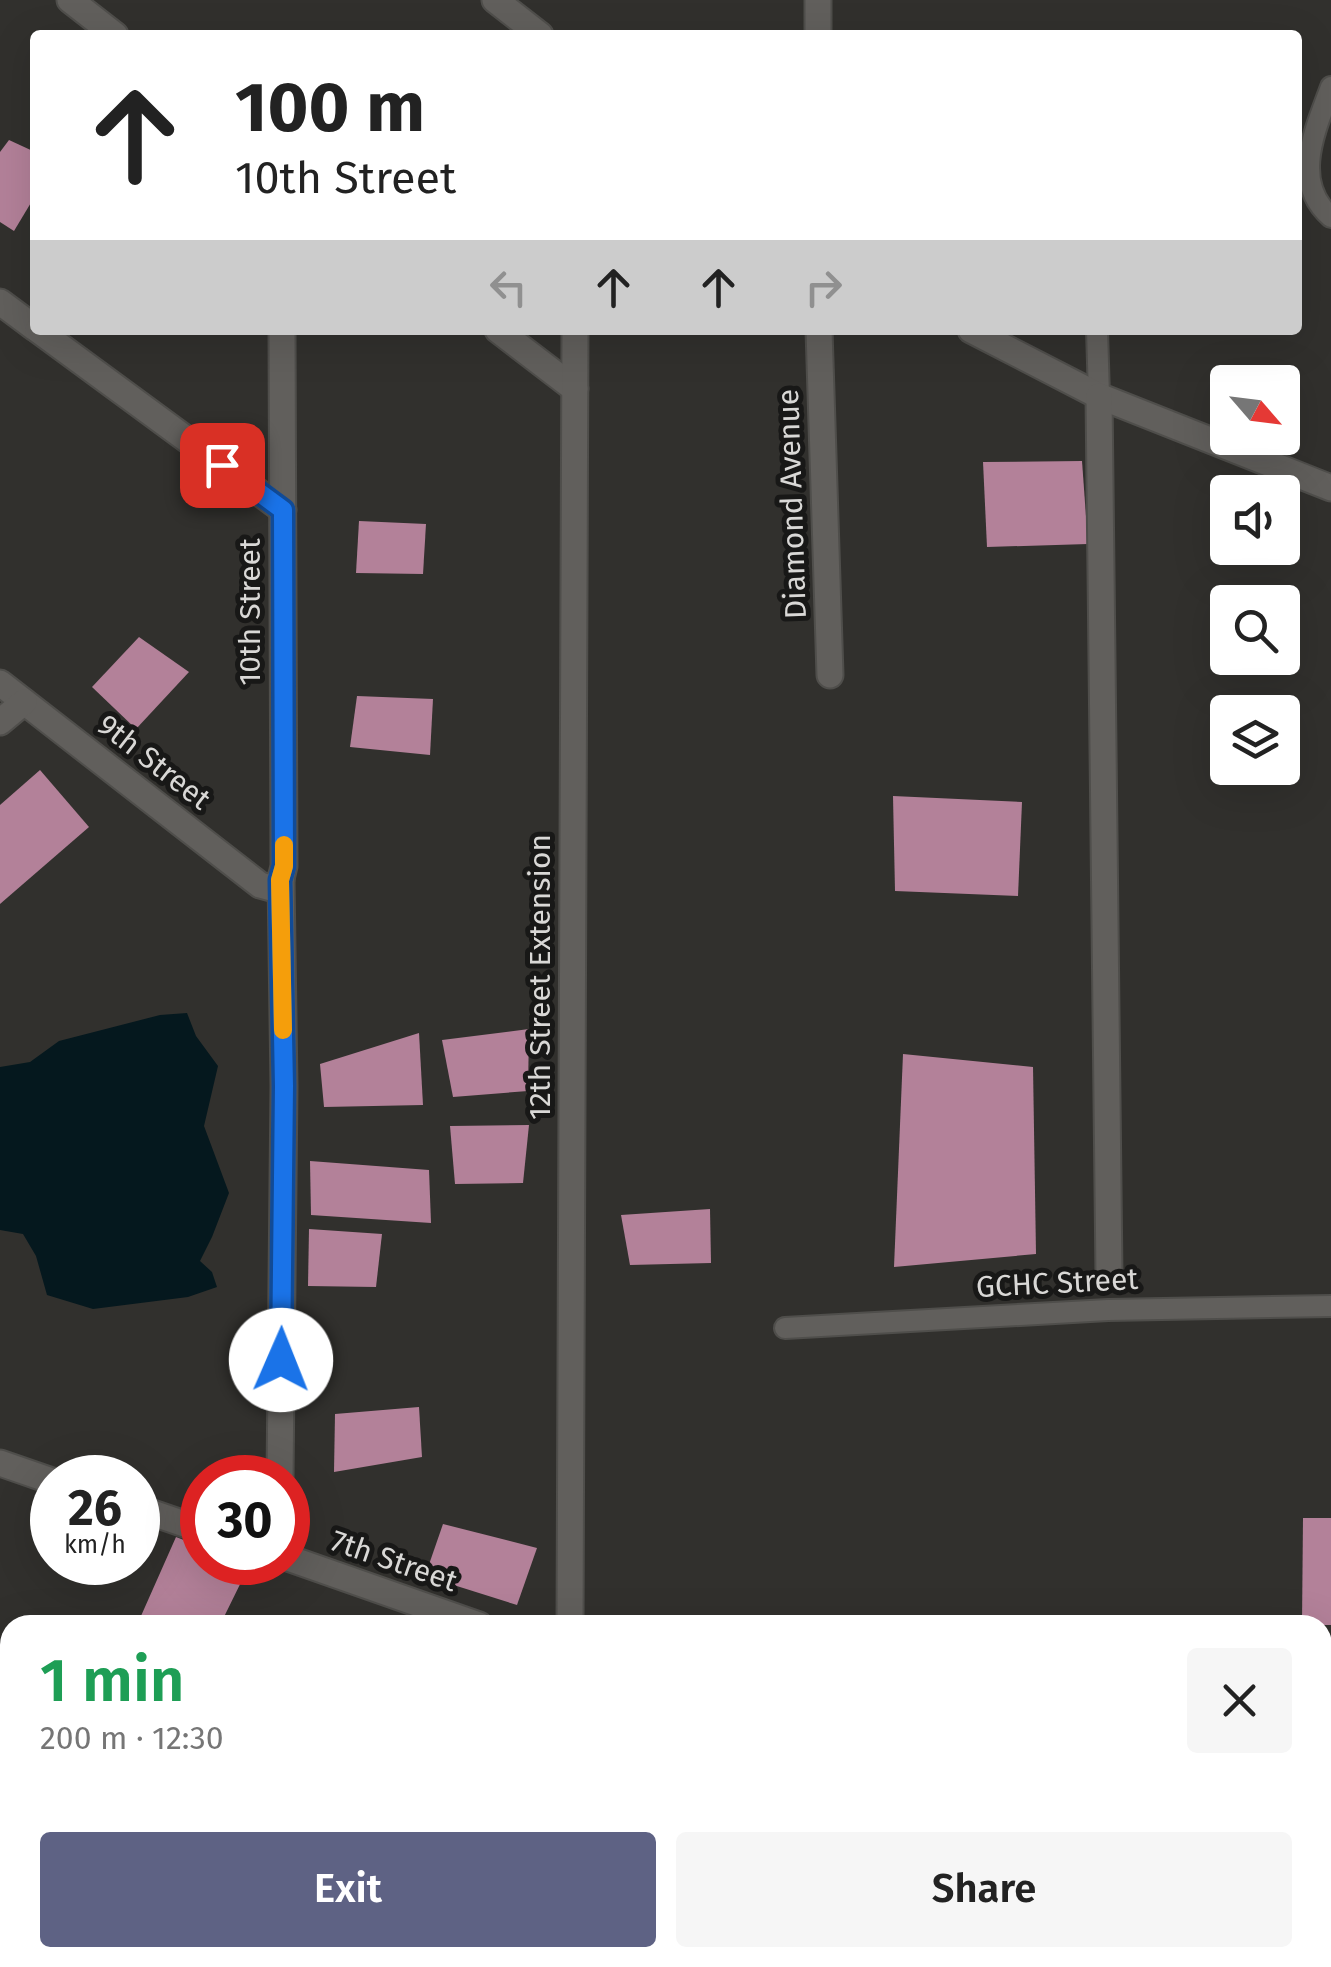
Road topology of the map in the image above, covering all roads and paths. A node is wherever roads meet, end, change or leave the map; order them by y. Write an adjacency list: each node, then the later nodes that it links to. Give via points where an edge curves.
1 (70, 0): 4 (street)
2 (495, 0): 5 (street)
3 (818, 0): 6 (street)
4 (109, 30)
5 (534, 30)
6 (818, 30)
7 (1331, 87): 8 (lane, via 1308,166 1315,195)
8 (1331, 218)
9 (0, 302): 10 (street)
10 (30, 324)
11 (44, 335): 21 (street)
12 (282, 335): 21 (street, 10th Street)
13 (505, 335): 18 (street)
14 (575, 335): 18 (street, 12th Street Extension)
15 (819, 335): 22 (street, Diamond Avenue)
16 (981, 335): 19 (street)
17 (1097, 335): 19 (lane)
18 (575, 389): 36 (street, 12th Street Extension)
19 (1099, 396): 20 (street); 27 (street)
20 (1331, 488)
21 (283, 510): 26 (street, 10th Street, via 284,866)
22 (830, 675)
23 (0, 682): 24 (street, 9th Street)
24 (24, 702): 25 (street); 26 (street, 9th Street, via 260,885)
25 (0, 722)
26 (276, 884): 31 (street, 10th Street, via 284,1086)
27 (1110, 1274): 29 (lane)
28 (1331, 1306): 29 (lane, GCHC Street)
29 (1108, 1310): 30 (lane, GCHC Street)
30 (785, 1328)
31 (280, 1455)
32 (0, 1464): 33 (street)
33 (30, 1473)
34 (310, 1566): 35 (street, 7th Street)
35 (450, 1615)
36 (570, 1615)

